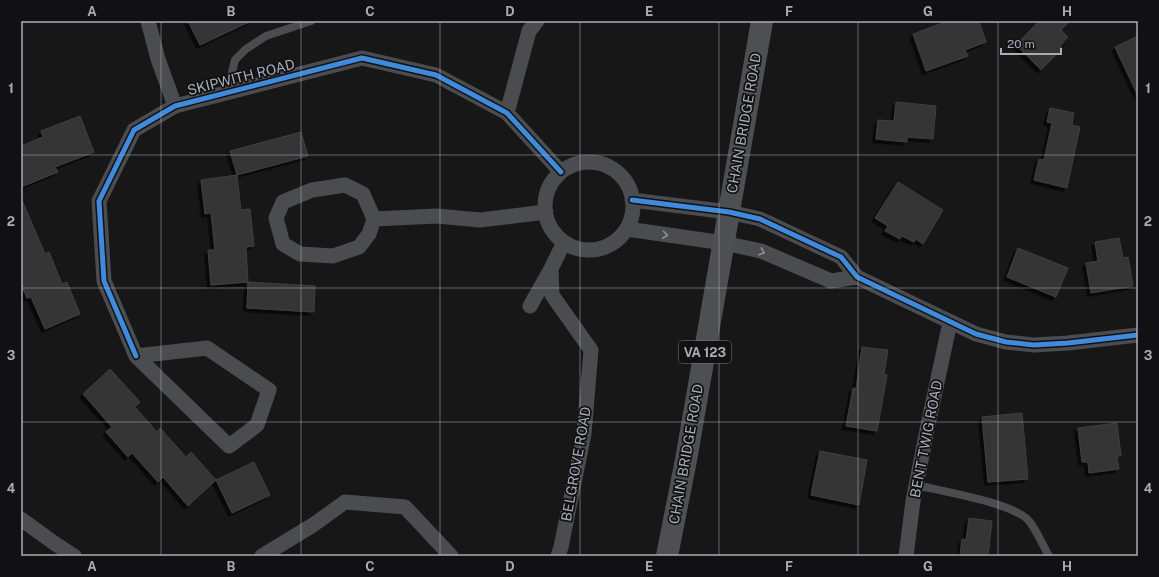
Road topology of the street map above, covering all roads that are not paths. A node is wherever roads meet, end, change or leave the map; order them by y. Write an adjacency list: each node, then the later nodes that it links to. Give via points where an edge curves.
1 (148, 21): 6 (street, via 158,59)
2 (311, 21): 5 (lane, via 266,36 246,49 235,60 231,76)
3 (537, 21): 7 (street, via 529,31)
4 (762, 21): 11 (main road, CHAIN BRIDGE ROAD / VA 123)
5 (234, 91): 6 (street, SKIPWITH ROAD); 7 (street, SKIPWITH ROAD, via 362,58 436,75)
6 (176, 106): 21 (street, SKIPWITH ROAD, via 134,130 99,201 104,281)
7 (507, 112): 8 (street, SKIPWITH ROAD)
8 (561, 172): 9 (street, via 581,163 603,164 616,171 626,183); 10 (street, via 552,182 546,195)
9 (632, 200): 11 (street); 13 (street, via 632,219)
10 (546, 212): 12 (street, via 480,220 437,216); 14 (street, via 554,233)
11 (729, 212): 15 (main road, CHAIN BRIDGE ROAD / VA 123); 17 (street, via 760,219 841,257)
12 (374, 219): 12 (street, via 363,194 345,185 312,190 283,202 276,218 283,244 300,254 333,256 359,247 369,234)
13 (627, 229): 14 (street, via 617,240 598,249 577,248); 15 (street, one-way to 15)
14 (564, 242): 16 (street, BELGROVE ROAD)
15 (724, 243): 17 (street, one-way to 17, via 761,251 831,281); 28 (main road, CHAIN BRIDGE ROAD / VA 123)
16 (551, 269): 18 (street); 27 (street, BELGROVE ROAD, via 552,295 591,350 584,434)
17 (856, 277): 19 (street)
18 (530, 306)
19 (950, 322): 20 (street, via 976,334 1006,342 1034,345); 22 (street, BENT TWIG ROAD)
20 (1138, 335)
21 (136, 356): 21 (street, SKIPWITH ROAD, via 229,446 257,425 269,390 206,348)
22 (916, 485): 29 (street, BENT TWIG ROAD); 30 (lane, via 1012,510 1029,521)
23 (21, 519): 24 (street)
24 (74, 556)
25 (262, 556): 26 (street, via 346,502 405,507)
26 (451, 556)
27 (558, 556)
28 (667, 556)
29 (906, 556)
30 (1049, 556)

